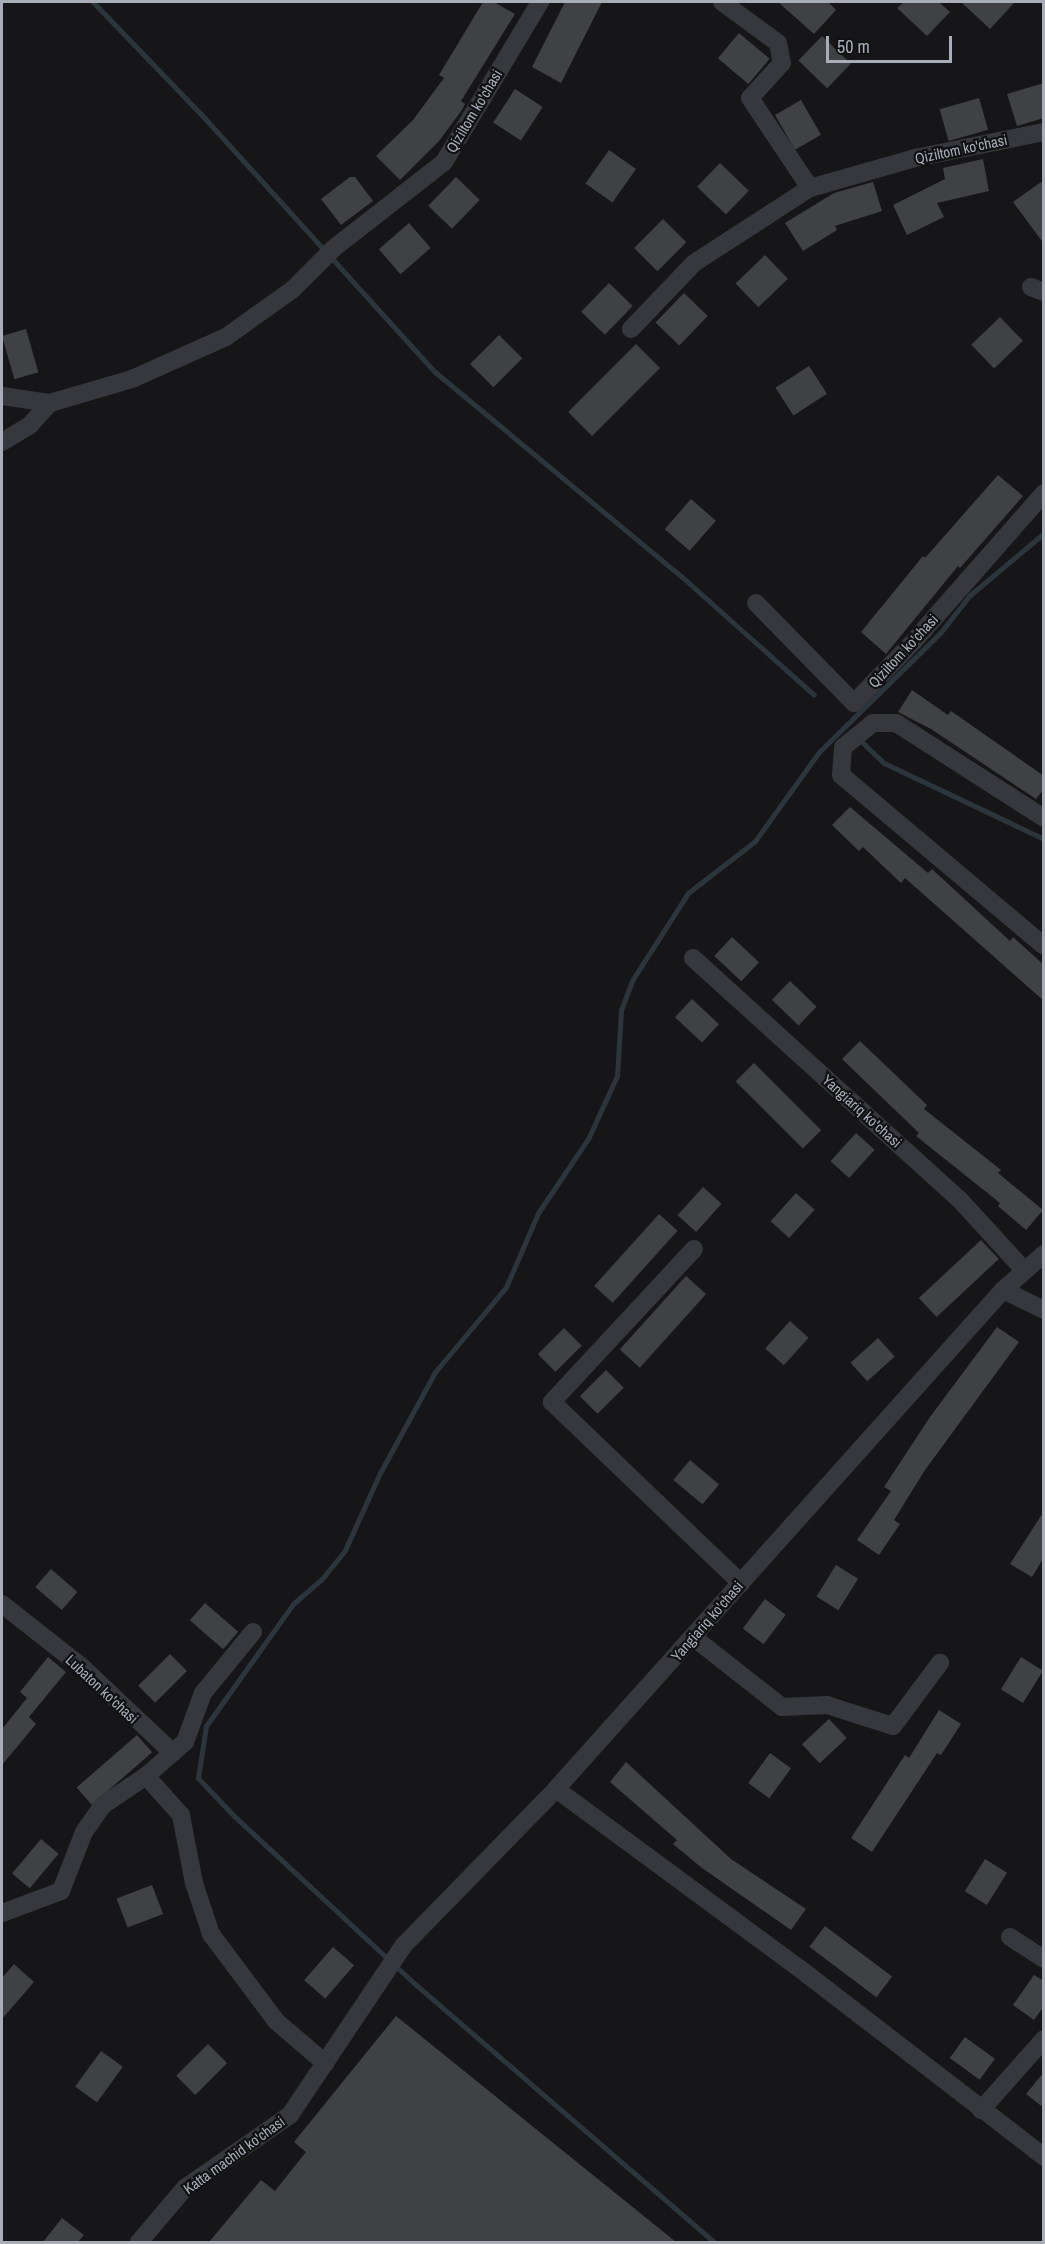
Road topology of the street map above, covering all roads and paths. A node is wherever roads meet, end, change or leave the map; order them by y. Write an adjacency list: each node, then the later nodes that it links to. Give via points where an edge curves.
1 (540, 2): 7 (street, Qiziltom ko'chasi, via 444,162 333,248 292,290 226,337 132,379)
2 (722, 2): 4 (street, via 778,44 782,63 750,98)
3 (1044, 132): 4 (street, Qiziltom ko'chasi, via 915,158)
4 (810, 188): 5 (street, Qiziltom ko'chasi, via 694,263)
5 (631, 329)
6 (2, 396): 7 (street)
7 (50, 403): 8 (street, via 30,425)
8 (2, 442)
9 (1044, 493): 10 (street, Qiziltom ko'chasi, via 854,703)
10 (756, 603)
11 (1044, 818): 12 (street, via 896,723 873,723 843,747 841,775)
12 (1044, 946)
13 (693, 958): 16 (street, Yangiariq ko'chasi, via 959,1199)
14 (694, 1249): 19 (street, via 552,1402)
15 (1044, 1254): 16 (street, Yangiariq ko'chasi)
16 (1024, 1270): 17 (street, Yangiariq ko'chasi)
17 (1003, 1290): 18 (street); 19 (street, Yangiariq ko'chasi)
18 (1044, 1310)
19 (741, 1583): 22 (street, Yangiariq ko'chasi)
20 (2, 1604): 24 (street, Lubaton ko'chasi, via 82,1667)
21 (252, 1632): 24 (street, via 203,1693 185,1742)
22 (693, 1637): 23 (street, via 782,1707 827,1705 893,1726); 26 (street, Yangiariq ko'chasi)
23 (940, 1663)
24 (173, 1753): 25 (street)
25 (146, 1776): 27 (street, via 103,1805 84,1832 61,1891); 32 (street, via 181,1815 194,1883 211,1934 276,2021)
26 (556, 1789): 30 (street, Yangiariq ko'chasi, via 404,1945); 33 (street, via 799,1968)
27 (2, 1913)
28 (1010, 1937): 29 (street)
29 (1044, 1959)
30 (381, 1977): 32 (street, Katta machid ko'chasi)
31 (1044, 2039): 33 (street)
32 (325, 2063): 35 (street, Katta machid ko'chasi, via 290,2115 185,2188)
33 (981, 2110): 34 (street)
34 (1044, 2157)
35 (138, 2242)

